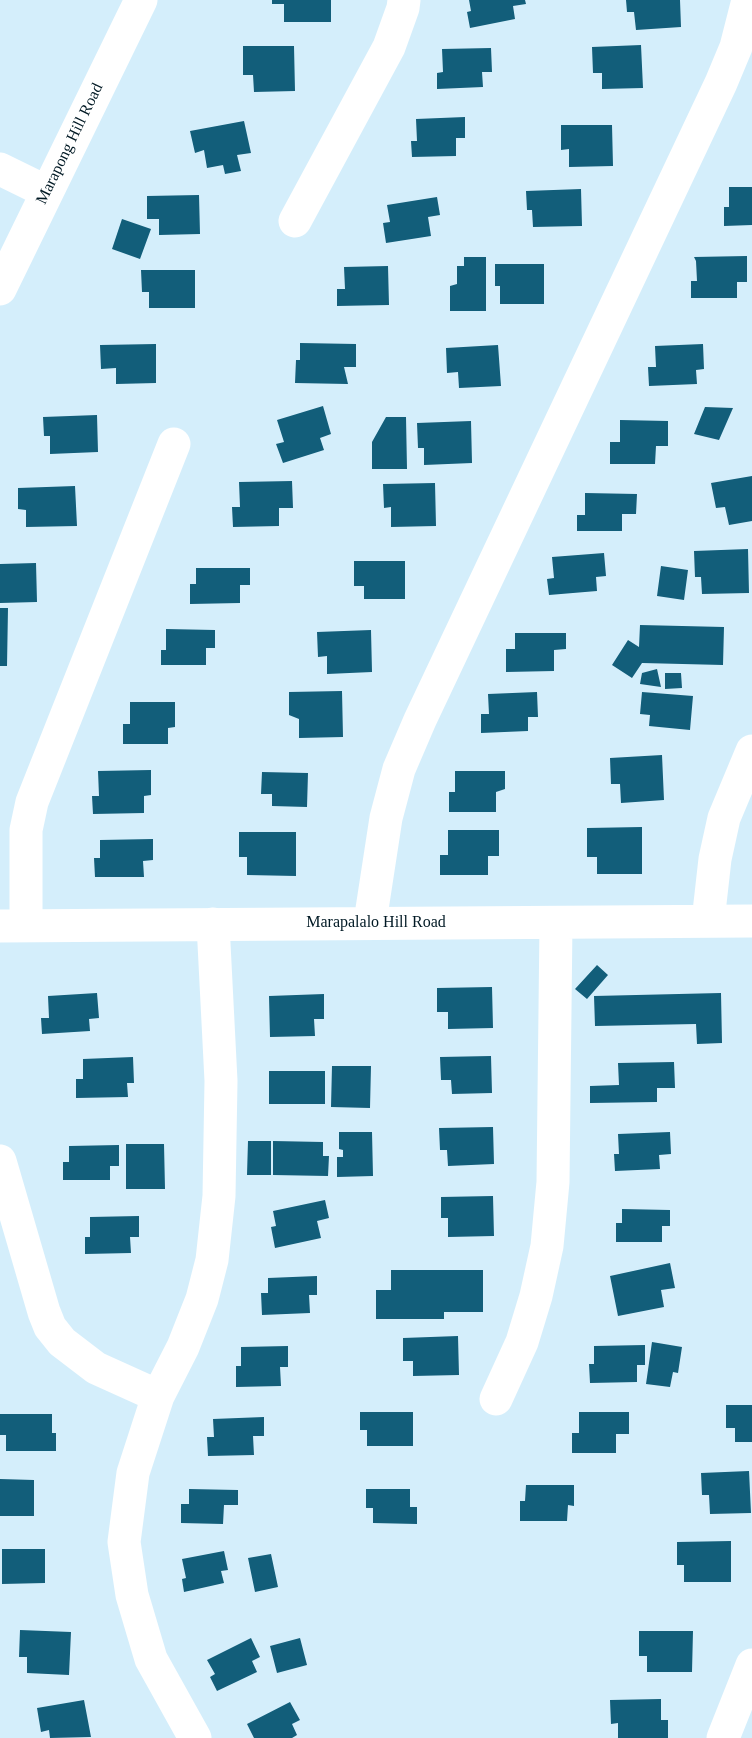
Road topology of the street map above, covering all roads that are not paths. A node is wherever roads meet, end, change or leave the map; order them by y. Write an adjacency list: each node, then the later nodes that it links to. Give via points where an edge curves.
1 (141, 0): 5 (street, Marapong Hill Road)
2 (404, 0): 6 (street, via 389,46)
3 (748, 0): 12 (street, via 721,82 399,769 386,818)
4 (0, 169): 5 (street)
5 (47, 192): 7 (street, Marapong Hill Road)
6 (295, 221)
7 (0, 289)
8 (174, 444): 15 (street, via 32,802)
9 (752, 751): 10 (street, via 724,818)
10 (708, 921): 11 (street, Marapalalo Hill Road); 13 (street, Marapalalo Hill Road)
11 (752, 921)
12 (370, 922): 13 (street, Marapalalo Hill Road); 14 (street, Marapalalo Hill Road)
13 (556, 923): 18 (street, via 553,1182 547,1246 522,1342)
14 (213, 924): 15 (street, Marapalalo Hill Road); 17 (street, via 221,1081 219,1196 212,1260 183,1347)
15 (13, 926)
16 (0, 1161): 17 (street, via 50,1327 62,1342 96,1368)
17 (158, 1396): 20 (street, via 133,1473 124,1542 132,1595 151,1659)
18 (496, 1399)
19 (752, 1665): 21 (street)
20 (195, 1738)
21 (723, 1738)

